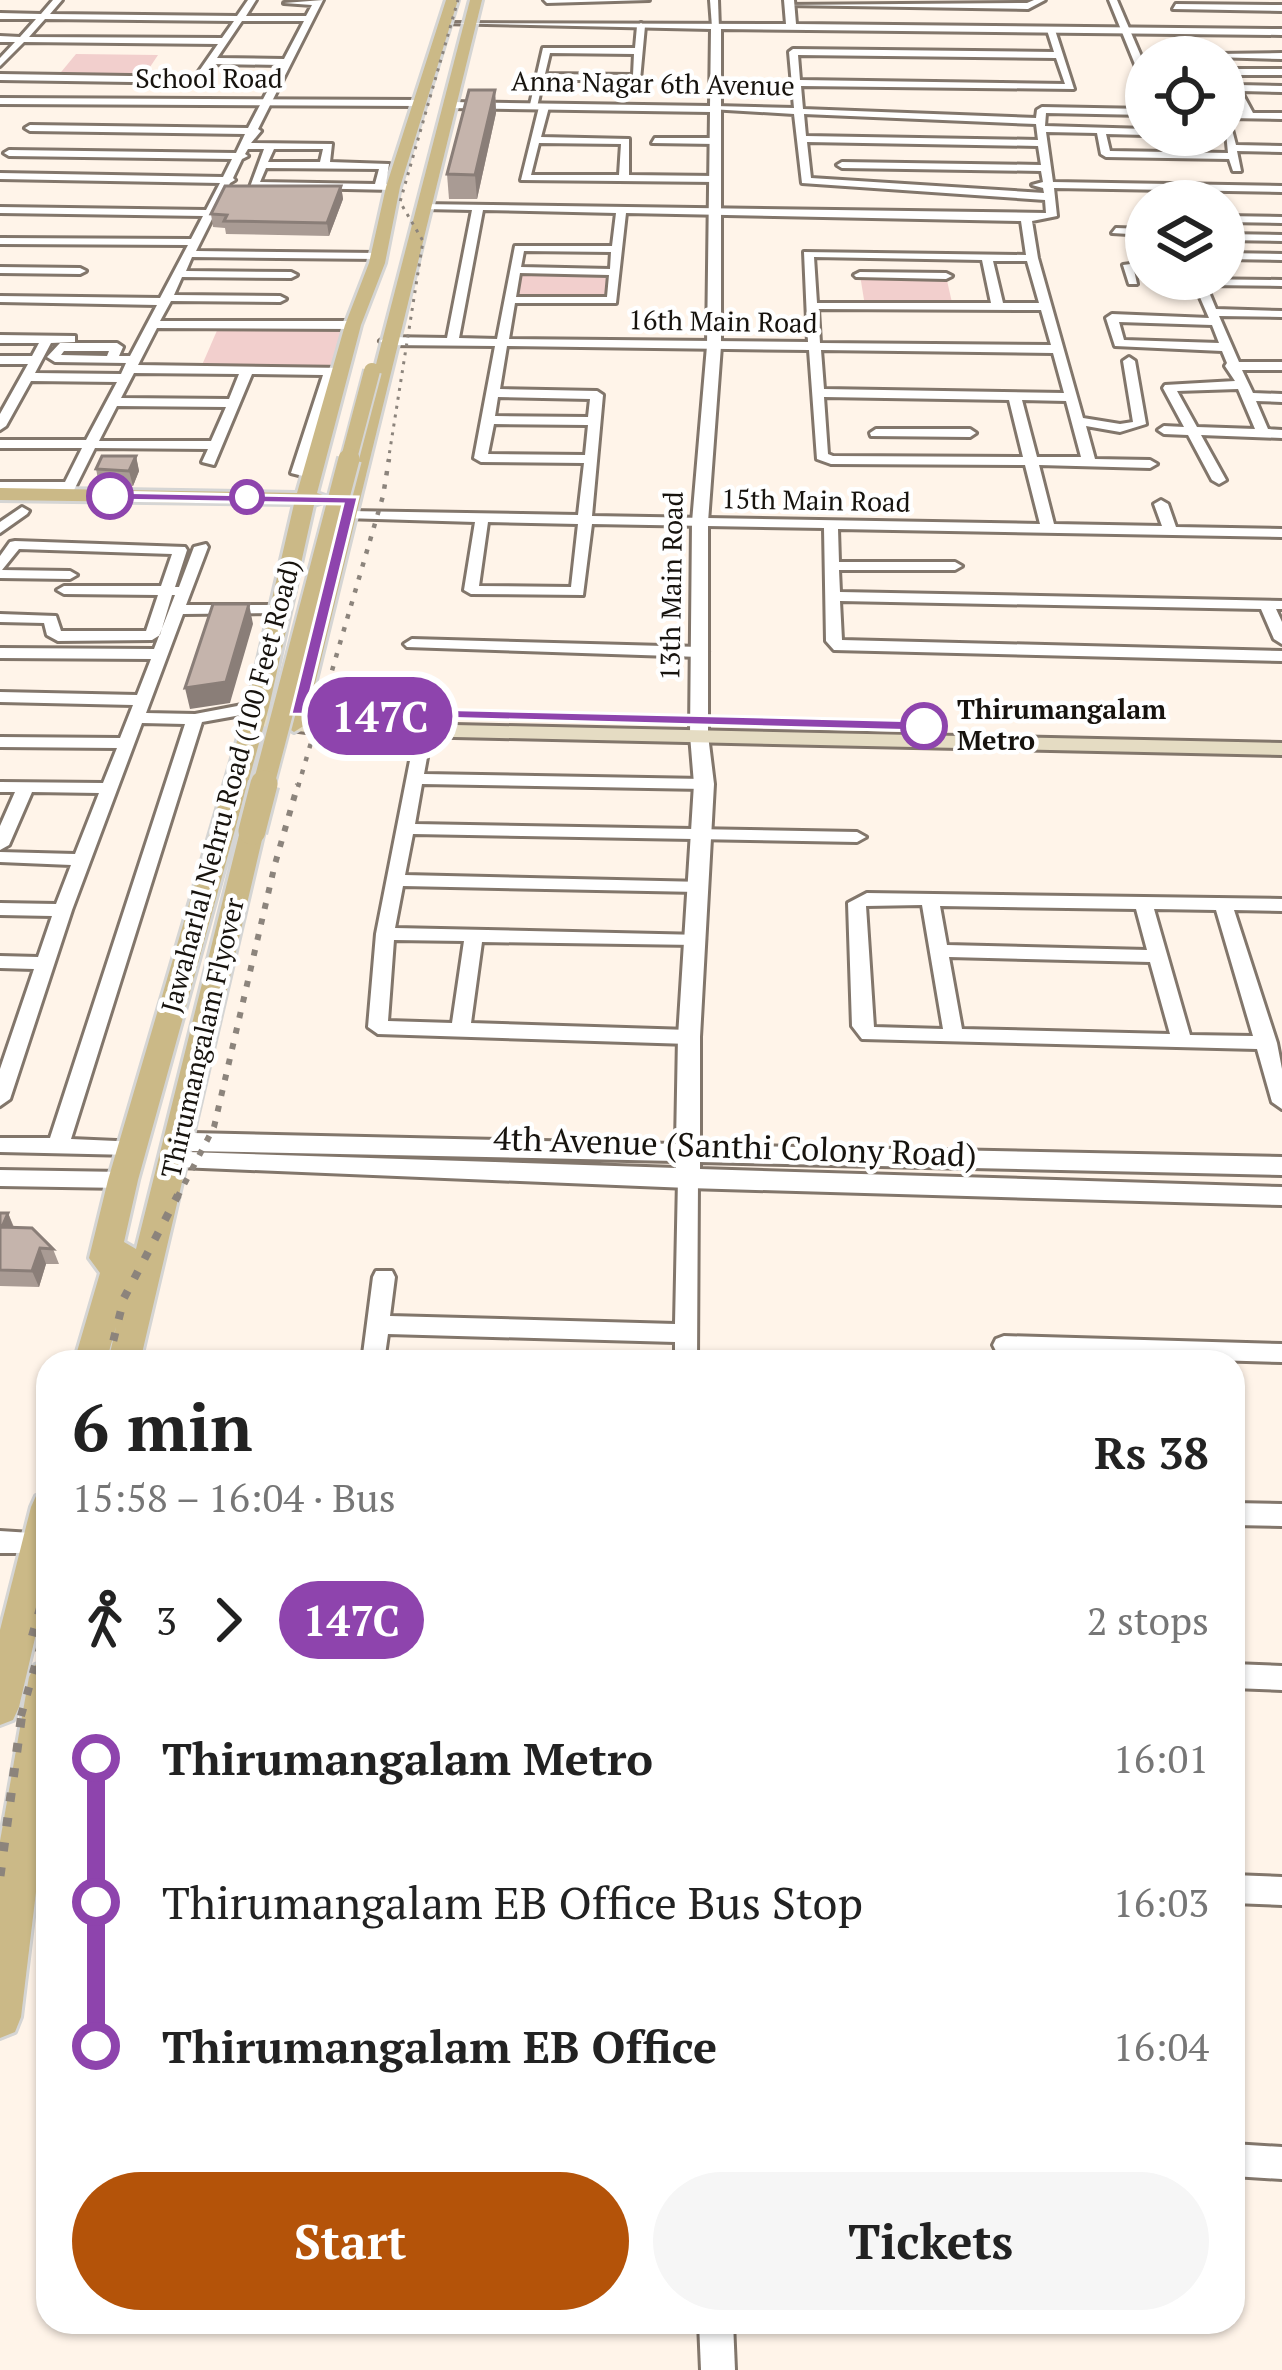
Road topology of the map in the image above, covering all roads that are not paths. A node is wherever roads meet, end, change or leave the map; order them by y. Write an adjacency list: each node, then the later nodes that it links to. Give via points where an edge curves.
1 (58, 0): 17 (street)
2 (252, 0): 18 (street)
3 (452, 0): 22 (main road, Jawaharlal Nehru Road (100 Feet Road))
4 (476, 0): 21 (main road, Jawaharlal Nehru Road (100 Feet Road))
5 (645, 0): 10 (street)
6 (714, 0): 25 (street)
7 (1041, 0): 12 (street)
8 (1113, 0): 28 (street)
9 (547, 1): 10 (street); 23 (street)
10 (583, 1)
11 (318, 2): 13 (street); 19 (street)
12 (789, 2): 26 (street)
13 (288, 3)
14 (1176, 8): 15 (street); 20 (street); 29 (street)
15 (1282, 8)
16 (0, 16): 17 (street)
17 (42, 17): 18 (street); 33 (street)
18 (237, 19): 19 (street); 35 (street)
19 (310, 19): 48 (street)
20 (1282, 19)
21 (470, 22): 22 (street); 23 (street); 75 (main road, Jawaharlal Nehru Road (100 Feet Road))
22 (446, 23): 74 (main road, Jawaharlal Nehru Road (100 Feet Road))
23 (542, 24): 24 (street)
24 (641, 26): 25 (street); 36 (street)
25 (716, 27): 26 (street); 78 (street, 13th Main Road)
26 (791, 28): 27 (street)
27 (1051, 30): 28 (street); 44 (street)
28 (1126, 30): 29 (street); 31 (street)
29 (1189, 31): 30 (street)
30 (1282, 32)
31 (1128, 36)
32 (0, 39): 33 (street)
33 (22, 39): 34 (street); 49 (street)
34 (86, 40): 35 (street); 37 (street, via 74,52)
35 (223, 40): 47 (street)
36 (639, 51): 50 (street, via 546,50); 51 (street)
37 (183, 53)
38 (833, 53): 39 (street); 62 (street, via 793,52); 63 (street)
39 (868, 53): 40 (street); 64 (street)
40 (906, 54): 41 (street); 65 (street)
41 (947, 54): 42 (street); 66 (street)
42 (982, 54): 43 (street); 67 (street)
43 (1022, 55): 44 (street); 68 (street)
44 (1060, 55): 68 (street, via 1071,87)
45 (1245, 56): 46 (street)
46 (1282, 56)
47 (210, 61): 48 (street); 58 (street)
48 (289, 62): 73 (street)
49 (0, 63)
50 (543, 63): 51 (street); 59 (street)
51 (638, 64): 59 (street, via 637,78)
52 (64, 65): 60 (street)
53 (154, 66): 61 (street)
54 (1245, 71): 56 (street)
55 (226, 73): 58 (street)
56 (1282, 73)
57 (0, 77): 60 (street)
58 (200, 77): 61 (street)
59 (539, 77): 76 (street)
60 (53, 78): 61 (street)
61 (146, 80)
62 (799, 83): 63 (street); 79 (street)
63 (837, 84): 64 (street)
64 (875, 84): 65 (street)
65 (914, 85): 66 (street)
66 (956, 86): 67 (street)
67 (993, 87): 68 (street)
68 (1031, 87)
69 (1245, 88): 70 (street)
70 (1282, 89)
71 (0, 101): 72 (street, School Road)
72 (50, 101): 73 (street, School Road); 85 (street)
73 (268, 103): 74 (street, School Road); 87 (street)
74 (418, 103): 116 (main road, Jawaharlal Nehru Road (100 Feet Road))
75 (451, 105): 76 (street, Anna Nagar 6th Avenue); 123 (main road, Jawaharlal Nehru Road (100 Feet Road))
76 (538, 107): 78 (street, Anna Nagar 6th Avenue); 91 (street)
77 (1245, 107): 82 (street)
78 (715, 109): 79 (street, Anna Nagar 6th Avenue); 94 (street, 13th Main Road)
79 (802, 110): 84 (street, Anna Nagar 6th Avenue); 90 (street)
80 (1125, 115): 84 (street, Anna Nagar 6th Avenue)
81 (1245, 116): 82 (street)
82 (1250, 116): 83 (street)
83 (1282, 116)
84 (1041, 126): 88 (street); 92 (street); 107 (street)
85 (30, 128): 86 (street); 99 (street)
86 (169, 130): 87 (street); 102 (street)
87 (256, 130): 97 (street)
88 (1102, 131): 89 (street); 101 (street, via 1106,154)
89 (1125, 132)
90 (803, 139): 92 (street); 115 (street)
91 (536, 140): 100 (street); 103 (street, via 626,141)
92 (841, 140): 108 (street)
93 (655, 142): 94 (street)
94 (715, 142): 112 (street, 13th Main Road)
95 (270, 146): 97 (street); 105 (street); 106 (street, via 329,146)
96 (1282, 149): 98 (street)
97 (245, 151): 102 (street); 113 (street)
98 (1245, 151)
99 (10, 153): 102 (street); 104 (street)
100 (531, 154): 103 (street); 111 (street, via 525,178)
101 (1125, 154)
102 (158, 155): 110 (street)
103 (625, 155): 111 (street)
104 (0, 165)
105 (262, 165): 106 (street); 116 (street, via 254,185)
106 (324, 165): 116 (street, via 385,166)
107 (1047, 168): 108 (street); 120 (street)
108 (843, 174): 115 (street); 120 (street)
109 (0, 176): 110 (street)
110 (146, 178): 113 (street)
111 (624, 178): 112 (street)
112 (715, 179): 128 (street, 13th Main Road)
113 (230, 180): 127 (street)
114 (792, 181): 115 (street)
115 (806, 181)
116 (387, 187): 147 (main road, Jawaharlal Nehru Road (100 Feet Road))
117 (1245, 189): 118 (street)
118 (1282, 189)
119 (1125, 190): 120 (street)
120 (1050, 191): 129 (street, via 1052,216)
121 (1245, 202): 122 (street)
122 (1282, 202)
123 (423, 206): 124 (street); 148 (main road, Jawaharlal Nehru Road (100 Feet Road))
124 (478, 208): 126 (street); 179 (street)
125 (0, 210): 127 (street)
126 (621, 212): 128 (street); 139 (street)
127 (212, 213): 138 (street)
128 (715, 215): 129 (street); 182 (street, 13th Main Road)
129 (1026, 218): 146 (street)
130 (1245, 219): 131 (street)
131 (1282, 220)
132 (1116, 232): 133 (street)
133 (1125, 232)
134 (1245, 237): 135 (street)
135 (1282, 238)
136 (0, 241): 137 (street)
137 (99, 242): 138 (street); 151 (street)
138 (193, 248): 141 (street); 153 (street)
139 (618, 249): 150 (street, via 519,248); 152 (street)
140 (857, 255): 142 (street); 155 (street); 165 (street, via 808,254)
141 (300, 256): 147 (street); 154 (street)
142 (941, 256): 144 (street); 156 (street)
143 (1245, 256): 145 (street)
144 (987, 257): 146 (street); 168 (street)
145 (1282, 257)
146 (1031, 258): 169 (street)
147 (377, 260): 174 (main road, Jawaharlal Nehru Road (100 Feet Road)); 194 (main road, Thirumangalam Flyover, via 383,269)
148 (408, 262): 178 (main road, Jawaharlal Nehru Road (100 Feet Road)); 194 (main road, Thirumangalam Flyover)
149 (0, 270): 151 (street)
150 (515, 270): 152 (street); 163 (street)
151 (80, 271): 161 (street)
152 (615, 272): 163 (street, via 612,301)
153 (180, 274): 154 (street); 162 (street)
154 (290, 275): 160 (street)
155 (860, 275): 156 (street); 166 (street)
156 (946, 276): 167 (street)
157 (1245, 282): 158 (street)
158 (1282, 283)
159 (0, 299): 161 (street)
160 (280, 299): 162 (street); 173 (street)
161 (63, 300): 162 (street)
162 (166, 300): 172 (street)
163 (511, 300): 181 (street)
164 (1206, 300): 171 (street)
165 (812, 306): 166 (street); 183 (street)
166 (865, 306): 167 (street)
167 (953, 307): 168 (street)
168 (998, 307): 169 (street)
169 (1046, 307): 185 (street)
170 (1282, 314): 171 (street)
171 (1212, 317): 184 (street); 184 (street, via 1112,318 1119,344)
172 (154, 324): 173 (street); 177 (street)
173 (268, 325): 174 (street)
174 (353, 325): 194 (main road, Jawaharlal Nehru Road (100 Feet Road))
175 (0, 339): 176 (street)
176 (46, 339): 180 (street); 188 (street)
177 (148, 340): 180 (street); 192 (street)
178 (386, 341): 179 (street, 16th Main Road); 222 (main road, Jawaharlal Nehru Road (100 Feet Road))
179 (452, 342): 181 (street, 16th Main Road)
180 (73, 343): 186 (street, via 117,347); 186 (street, via 53,358)
181 (504, 343): 182 (street, 16th Main Road); 197 (street)
182 (714, 346): 183 (street, 16th Main Road); 240 (street, 13th Main Road)
183 (815, 347): 185 (street, 16th Main Road); 198 (street)
184 (1224, 347): 190 (street)
185 (1059, 349): 203 (street)
186 (112, 359): 192 (street)
187 (0, 360): 188 (street)
188 (35, 360): 195 (street)
189 (1130, 361): 210 (street, via 1140,424)
190 (1231, 366): 191 (street); 196 (street)
191 (1282, 366)
192 (131, 369): 193 (street); 195 (street); 206 (street)
193 (247, 370): 194 (street); 207 (street)
194 (350, 371): 221 (main road, Jawaharlal Nehru Road (100 Feet Road)); 230 (street); 280 (main road, Thirumangalam Flyover, bridge)
195 (27, 376): 201 (street)
196 (1243, 391): 205 (street); 213 (street, via 1169,388); 216 (street)
197 (495, 393): 208 (street); 209 (street, via 597,395)
198 (820, 393): 199 (street); 224 (street, via 822,456)
199 (871, 394): 202 (street); 214 (street)
200 (0, 397): 201 (street)
201 (16, 397): 211 (street)
202 (962, 397): 204 (street); 215 (street)
203 (1072, 397): 204 (street); 210 (street)
204 (1015, 398): 227 (street)
205 (1282, 398)
206 (114, 402): 207 (street); 218 (street)
207 (233, 403): 220 (street)
208 (489, 420): 209 (street); 223 (street, via 481,458)
209 (594, 421): 223 (street)
210 (1078, 422): 228 (street)
211 (0, 426)
212 (1165, 430): 213 (street)
213 (1192, 430): 216 (street); 231 (street)
214 (876, 433): 215 (street); 224 (street)
215 (970, 433): 226 (street)
216 (1263, 433): 217 (street)
217 (1282, 434)
218 (93, 442): 219 (street); 220 (street); 233 (street)
219 (0, 444)
220 (217, 445): 225 (street)
221 (320, 454): 222 (main road); 235 (main road, Jawaharlal Nehru Road (100 Feet Road))
222 (362, 454): 236 (main road, Jawaharlal Nehru Road (100 Feet Road))
223 (591, 459): 239 (street)
224 (878, 461): 226 (street)
225 (209, 462)
226 (975, 462): 227 (street)
227 (1031, 462): 228 (street); 242 (street)
228 (1085, 463): 229 (street)
229 (1150, 464)
230 (298, 473)
231 (1219, 480)
232 (0, 490): 233 (main road)
233 (68, 491): 235 (main road)
234 (1161, 504): 244 (street)
235 (304, 507): 236 (main road); 237 (main road); 255 (main road, Jawaharlal Nehru Road (100 Feet Road))
236 (351, 507): 238 (street, 15th Main Road); 267 (main road, Jawaharlal Nehru Road (100 Feet Road))
237 (11, 510): 243 (street)
238 (482, 518): 239 (street, 15th Main Road); 239 (street, via 472,590 578,592)
239 (585, 520): 240 (street, 15th Main Road)
240 (700, 522): 241 (street, 15th Main Road); 261 (street, 13th Main Road)
241 (831, 526): 242 (street, 15th Main Road); 248 (street)
242 (1048, 528): 244 (street, 15th Main Road)
243 (0, 529)
244 (1171, 531): 245 (street, 15th Main Road)
245 (1282, 533)
246 (83, 545): 250 (street, via 14,545); 251 (street); 253 (street, via 177,547)
247 (201, 547): 253 (street)
248 (832, 566): 249 (street); 252 (street)
249 (955, 566)
250 (0, 570): 251 (street)
251 (67, 582): 253 (street); 257 (street)
252 (832, 596): 254 (street); 263 (street, via 839,646)
253 (175, 597): 255 (street); 257 (street, via 147,637 58,636); 262 (street)
254 (1274, 605): 258 (street)
255 (281, 609): 266 (main road, Jawaharlal Nehru Road (100 Feet Road))
256 (0, 618): 257 (street)
257 (51, 620)
258 (1282, 639)
259 (412, 644): 261 (street)
260 (0, 652): 262 (street)
261 (700, 652): 269 (street, 13th Main Road)
262 (159, 654): 265 (street)
263 (1282, 656)
264 (0, 697): 265 (street)
265 (139, 709): 268 (street); 273 (street)
266 (256, 713): 267 (main road); 268 (street); 280 (main road, Jawaharlal Nehru Road (100 Feet Road))
267 (295, 718): 269 (main road); 270 (main road)
268 (195, 719): 312 (street)
269 (700, 729): 270 (main road); 271 (main road); 274 (main road); 276 (street, 13th Main Road)
270 (424, 730): 275 (street)
271 (1282, 730)
272 (0, 742): 273 (street)
273 (124, 743): 279 (street)
274 (1282, 748)
275 (417, 779): 276 (street); 281 (street)
276 (704, 784): 282 (street, 13th Main Road)
277 (0, 787): 278 (street)
278 (26, 788): 279 (street); 284 (street)
279 (108, 788): 286 (street)
280 (248, 823): 313 (main road, Jawaharlal Nehru Road (100 Feet Road)); 320 (main road, Thirumangalam Flyover); 321 (main road, Thirumangalam Flyover)
281 (406, 829): 282 (street); 287 (street)
282 (702, 835): 283 (street); 288 (street, 13th Main Road)
283 (857, 837)
284 (0, 844)
285 (0, 857): 286 (street)
286 (83, 860): 294 (street)
287 (396, 880): 288 (street); 295 (street)
288 (698, 886): 297 (street, 13th Main Road)
289 (930, 901): 290 (street); 298 (street); 306 (street, via 859,901 866,1033)
290 (1142, 903): 291 (street); 299 (street)
291 (1223, 904): 292 (street); 308 (street)
292 (1282, 905)
293 (0, 909): 294 (street)
294 (63, 910): 301 (street)
295 (385, 934): 296 (street); 304 (street, via 378,1027)
296 (473, 936): 297 (street); 304 (street)
297 (696, 939): 305 (street, 13th Main Road)
298 (939, 951): 299 (street); 306 (street)
299 (1159, 956): 307 (street)
300 (0, 962): 301 (street)
301 (46, 963): 303 (street)
302 (0, 1020): 303 (street)
303 (24, 1021): 309 (street)
304 (460, 1031): 305 (street)
305 (689, 1037): 316 (street, 13th Main Road)
306 (954, 1037): 307 (street)
307 (1182, 1042): 308 (street)
308 (1267, 1043): 310 (street)
309 (1, 1089)
310 (1282, 1102)
311 (0, 1145): 312 (street)
312 (58, 1146): 313 (street)
313 (132, 1148): 318 (main road, Jawaharlal Nehru Road (100 Feet Road))
314 (189, 1152): 316 (street, 4th Avenue (Santhi Colony Road)); 320 (main road, via 165,1249)
315 (1282, 1166): 316 (street, 4th Avenue (Santhi Colony Road))
316 (688, 1167): 319 (street, 4th Avenue (Santhi Colony Road)); 324 (street, 13th Main Road)
317 (0, 1178): 318 (street)
318 (123, 1180): 321 (main road, Jawaharlal Nehru Road (100 Feet Road), via 105,1258)
319 (1282, 1196)
320 (151, 1262): 327 (main road)
321 (117, 1270): 326 (main road, Jawaharlal Nehru Road (100 Feet Road))
322 (384, 1277): 323 (street)
323 (378, 1325): 324 (street); 328 (street)
324 (687, 1333): 329 (street, 13th Main Road)
325 (1004, 1345): 330 (street)
326 (94, 1350)
327 (127, 1350)
328 (375, 1350)
329 (686, 1350)
330 (1062, 1350)
331 (1245, 1353): 332 (street)
332 (1282, 1353)
333 (1245, 1514): 334 (street)
334 (1282, 1515)
335 (36, 1528): 336 (street)
336 (0, 1542)
337 (36, 1554): 340 (main road)
338 (1245, 1676): 339 (street)
339 (1282, 1678)
340 (1, 1699)
341 (36, 1747): 344 (main road)
342 (1245, 1889): 343 (street)
343 (1282, 1891)
344 (0, 2017)
345 (1245, 2160): 346 (street)
346 (1282, 2162)
347 (716, 2334): 348 (street)
348 (718, 2370)

